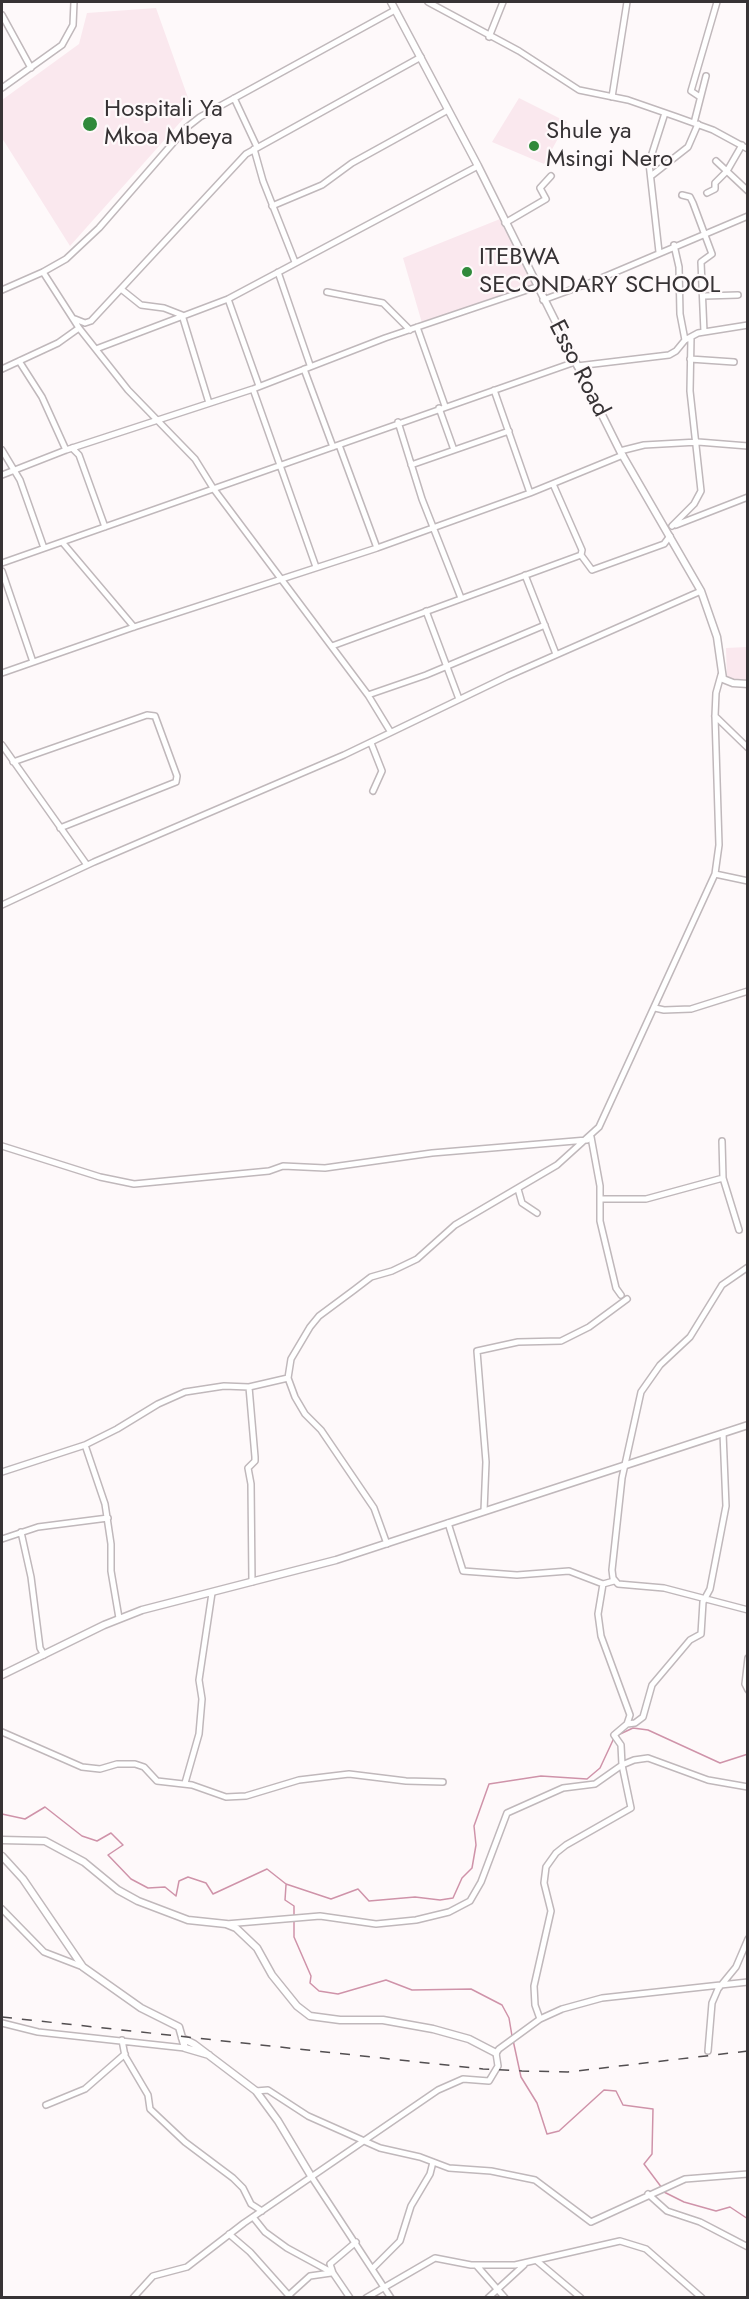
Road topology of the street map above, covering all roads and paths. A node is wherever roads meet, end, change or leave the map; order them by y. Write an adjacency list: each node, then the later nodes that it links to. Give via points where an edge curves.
1 (74, 2): 11 (street, via 73,25 62,45)
2 (390, 2): 7 (street, Esso Road)
3 (428, 2): 9 (street)
4 (503, 2): 9 (street)
5 (627, 2): 14 (street)
6 (717, 2): 15 (street, via 691,91)
7 (395, 10): 10 (street, Esso Road); 16 (street)
8 (2, 15): 11 (street)
9 (489, 37): 14 (street, via 519,51 579,90)
10 (421, 57): 17 (street, Esso Road); 21 (street)
11 (31, 68): 13 (street)
12 (706, 76): 15 (street)
13 (2, 88)
14 (612, 97): 18 (street)
15 (700, 97): 19 (street)
16 (234, 98): 21 (street); 37 (street, via 186,128 99,228 66,259)
17 (448, 110): 23 (street, Esso Road); 30 (street, via 352,163 322,185)
18 (665, 113): 19 (street); 26 (street, via 650,156)
19 (696, 123): 20 (street); 26 (street, via 688,147)
20 (745, 147): 24 (street)
21 (255, 148): 30 (street); 40 (street, via 234,165)
22 (716, 161): 24 (street)
23 (477, 166): 32 (street, Esso Road); 36 (street)
24 (727, 171): 27 (street); 28 (street, via 715,183 715,189)
25 (551, 176): 32 (street, via 540,188 546,199)
26 (651, 176): 35 (street)
27 (747, 191)
28 (707, 193)
29 (682, 195): 33 (street, via 690,198)
30 (272, 206): 36 (street)
31 (747, 216): 33 (street)
32 (505, 223): 39 (street, Esso Road)
33 (706, 233): 34 (street); 44 (street, via 712,254 701,262)
34 (674, 245): 35 (street); 54 (street, via 679,267 680,314)
35 (659, 252): 46 (street)
36 (295, 262): 38 (street)
37 (43, 272): 41 (street); 48 (street)
38 (278, 272): 45 (street); 60 (street)
39 (536, 287): 46 (street, Esso Road); 50 (street)
40 (121, 289): 47 (street, via 141,305); 48 (street, via 88,323)
41 (2, 290)
42 (327, 292): 52 (street, via 383,303)
43 (738, 295): 44 (street)
44 (704, 296): 53 (street)
45 (228, 299): 47 (street); 63 (street)
46 (543, 300): 59 (street, Esso Road)
47 (182, 315): 55 (street); 65 (street)
48 (73, 318): 51 (street)
49 (747, 325): 53 (street)
50 (417, 327): 52 (street); 66 (street)
51 (79, 328): 55 (street); 57 (street, via 58,343)
52 (410, 330): 60 (street)
53 (704, 332): 54 (street)
54 (688, 338): 56 (street); 59 (street, via 669,355)
55 (96, 349): 67 (street)
56 (690, 359): 58 (street); 70 (street, via 690,391)
57 (19, 361): 61 (street); 73 (street)
58 (734, 362)
59 (576, 364): 64 (street); 76 (street, Esso Road)
60 (310, 365): 62 (street)
61 (2, 369)
62 (304, 369): 63 (street); 71 (street)
63 (256, 387): 65 (street); 78 (street)
64 (494, 390): 66 (street); 69 (street)
65 (209, 402): 67 (street)
66 (442, 407): 68 (street); 75 (street)
67 (156, 420): 73 (street); 82 (street, via 195,459)
68 (398, 422): 71 (street); 77 (street)
69 (509, 431): 75 (street); 83 (street)
70 (698, 442): 72 (street); 76 (street, via 640,445); 87 (street, via 701,490 694,504)
71 (336, 446): 78 (street); 91 (street)
72 (747, 446)
73 (69, 449): 79 (street); 85 (street, via 79,455)
74 (2, 450): 79 (street)
75 (454, 450): 77 (street)
76 (622, 453): 81 (street); 87 (street, Esso Road)
77 (411, 465): 86 (street)
78 (279, 466): 82 (street); 94 (street)
79 (15, 470): 80 (street); 90 (street)
80 (2, 475)
81 (554, 484): 83 (street); 92 (street)
82 (213, 488): 85 (street); 97 (street)
83 (530, 494): 86 (street)
84 (747, 497): 87 (street)
85 (105, 527): 89 (street)
86 (432, 527): 91 (street); 99 (street)
87 (669, 528): 88 (street, Esso Road)
88 (670, 536): 92 (street, via 664,544 592,570); 98 (street, Esso Road)
89 (63, 543): 90 (street); 102 (street)
90 (45, 548): 93 (street)
91 (377, 548): 94 (street)
92 (581, 555): 96 (street)
93 (2, 563)
94 (316, 567): 97 (street)
95 (2, 570): 105 (street)
96 (525, 575): 99 (street); 101 (street)
97 (282, 578): 102 (street); 103 (street)
98 (700, 591): 104 (street); 108 (street, Esso Road, via 717,637)
99 (461, 598): 100 (street)
100 (426, 611): 103 (street); 106 (street)
101 (545, 625): 104 (street); 106 (street)
102 (134, 627): 105 (street)
103 (332, 646): 110 (street)
104 (556, 654): 111 (street)
105 (33, 662): 107 (street)
106 (447, 666): 110 (street); 111 (street)
107 (2, 673)
108 (721, 675): 109 (street, via 726,682); 112 (street)
109 (747, 684)
110 (368, 695): 113 (street)
111 (459, 699): 113 (street)
112 (715, 716): 116 (street); 121 (street, via 719,845)
113 (390, 731): 114 (street)
114 (371, 743): 118 (street, via 382,771); 120 (street)
115 (2, 745): 117 (street)
116 (747, 748)
117 (13, 762): 119 (street); 119 (street, via 147,715 155,716 176,782)
118 (373, 791)
119 (60, 828): 120 (street)
120 (87, 865): 123 (street)
121 (715, 874): 122 (street); 125 (street)
122 (747, 881)
123 (2, 905)
124 (747, 990): 125 (street, via 691,1009)
125 (655, 1008): 126 (street, via 615,1098)
126 (589, 1138): 128 (street, via 325,1168 283,1166 269,1171 134,1184); 130 (street); 131 (street)
127 (722, 1141): 129 (street)
128 (2, 1146)
129 (723, 1178): 131 (street, via 646,1199); 133 (street)
130 (518, 1189): 132 (street, via 522,1203); 137 (street, via 454,1225 417,1259 371,1278 319,1316 295,1352)
131 (600, 1199): 135 (street, via 600,1221)
132 (537, 1213)
133 (739, 1230)
134 (747, 1267): 142 (street, via 722,1285 684,1345 646,1382 638,1401)
135 (621, 1295)
136 (627, 1299): 144 (street, via 584,1330 561,1341 518,1342 477,1351 486,1462)
137 (288, 1378): 138 (street); 149 (street, via 305,1414 374,1508)
138 (249, 1387): 141 (street, via 185,1392); 151 (street, via 255,1457 248,1468)
139 (747, 1425): 140 (street)
140 (723, 1433): 142 (street); 154 (street, via 726,1506)
141 (85, 1445): 143 (street); 145 (street)
142 (625, 1464): 144 (street); 150 (street, via 613,1556)
143 (2, 1472)
144 (484, 1511): 146 (street)
145 (108, 1518): 147 (street); 156 (street)
146 (448, 1523): 149 (street); 152 (street, via 463,1571 517,1575 569,1571)
147 (21, 1532): 148 (street); 157 (street)
148 (2, 1539)
149 (387, 1544): 151 (street)
150 (614, 1581): 152 (street); 154 (street)
151 (252, 1582): 153 (street)
152 (603, 1584): 161 (street, via 598,1614 600,1631 629,1708)
153 (212, 1593): 156 (street); 165 (street, via 199,1684 199,1734)
154 (705, 1598): 155 (street); 161 (street, via 700,1636 690,1640 652,1685 643,1717)
155 (747, 1610)
156 (118, 1618): 157 (street)
157 (44, 1655): 159 (street)
158 (747, 1658): 160 (street)
159 (2, 1675)
160 (747, 1690)
161 (627, 1724): 163 (street, via 614,1735 621,1743)
162 (2, 1732): 165 (street, via 82,1767 135,1764 158,1781)
163 (622, 1765): 166 (street, via 648,1758 708,1780); 170 (street, via 595,1784 563,1788 507,1813 481,1882 462,1907 426,1919 382,1923 333,1916); 175 (street, via 630,1809 597,1824 566,1845 546,1867 544,1883 551,1911 534,1986)
164 (442, 1782): 165 (street, via 349,1774 299,1780 233,1797)
165 (185, 1783)
166 (747, 1786)
167 (2, 1840): 170 (street, via 45,1841 84,1862 138,1901 188,1920)
168 (2, 1856): 172 (street)
169 (2, 1909): 172 (street, via 44,1952)
170 (226, 1924): 181 (street, via 248,1938 279,1985 304,2013 325,2019 383,2020 434,2029 469,2039)
171 (747, 1939): 174 (street, via 736,1966)
172 (83, 1967): 177 (street, via 141,2008 179,2027)
173 (747, 1982): 174 (street)
174 (720, 1986): 175 (street, via 602,1998); 180 (street, via 710,2013)
175 (540, 2019): 181 (street)
176 (2, 2023): 178 (street, via 44,2033)
177 (182, 2038): 179 (street); 183 (street)
178 (122, 2040): 179 (street); 182 (street)
179 (185, 2048): 183 (street)
180 (708, 2051)
181 (496, 2053): 186 (street, via 498,2066 489,2081 463,2079 447,2085)
182 (124, 2054): 185 (street, via 85,2089); 191 (street, via 148,2095 150,2109 240,2184 251,2204)
183 (209, 2055): 184 (street)
184 (256, 2091): 186 (street, via 268,2090 308,2116); 189 (street)
185 (46, 2105)
186 (362, 2142): 187 (street); 189 (street)
187 (433, 2162): 190 (street, via 535,2181 591,2222); 199 (street, via 411,2206 400,2241)
188 (747, 2174): 190 (street, via 685,2179)
189 (311, 2176): 191 (street); 194 (street)
190 (648, 2194): 195 (street, via 667,2211 700,2222)
191 (262, 2211): 192 (street)
192 (252, 2217): 193 (street); 200 (street, via 287,2248)
193 (229, 2234): 203 (street); 204 (street, via 187,2267 153,2276)
194 (356, 2242): 199 (street); 200 (street, via 332,2260)
195 (747, 2247)
196 (537, 2261): 197 (street); 210 (street); 211 (street, via 608,2242 632,2243 653,2254)
197 (525, 2264): 198 (street); 202 (street)
198 (477, 2266): 201 (street, via 435,2258); 202 (street)
199 (373, 2268): 201 (street)
200 (333, 2272): 203 (street, via 310,2276); 205 (street)
201 (385, 2287): 206 (street); 207 (street)
202 (498, 2289): 208 (street); 209 (street)
203 (290, 2296)
204 (133, 2298)
205 (350, 2298)
206 (366, 2298)
207 (391, 2298)
208 (488, 2298)
209 (505, 2298)
210 (580, 2298)
211 (702, 2298)

